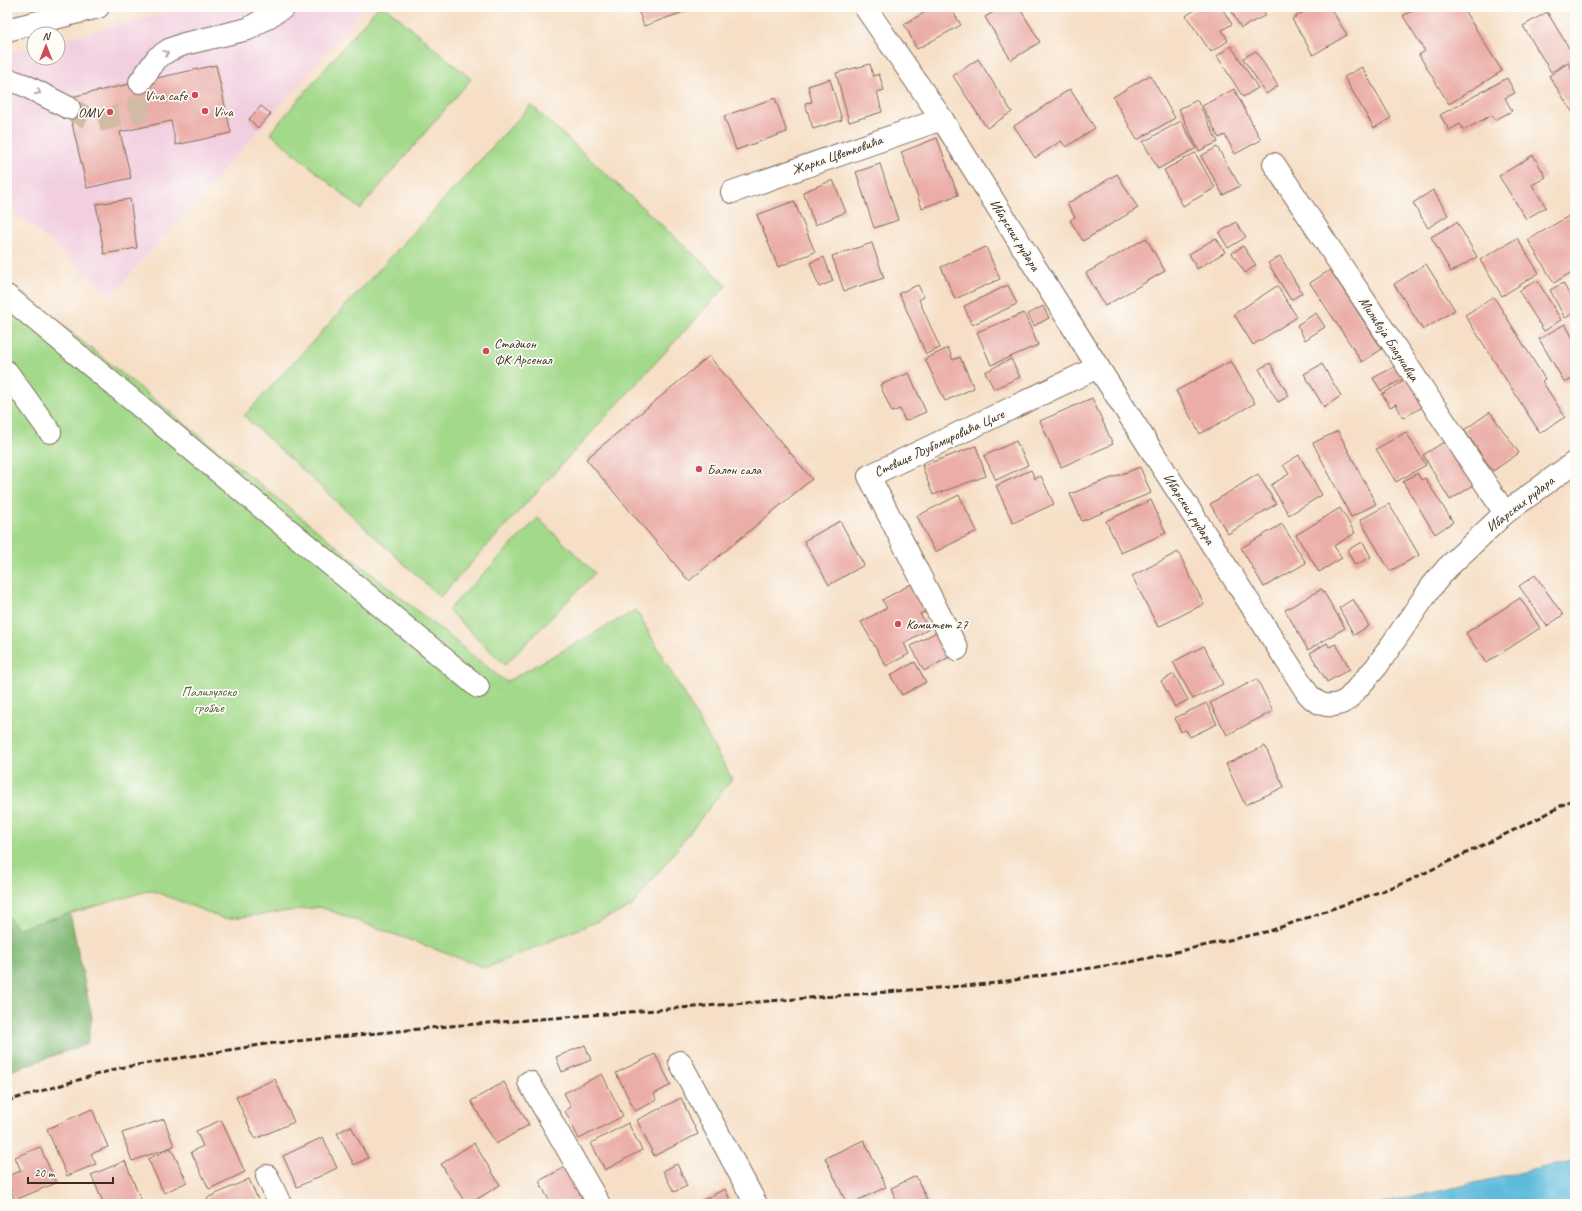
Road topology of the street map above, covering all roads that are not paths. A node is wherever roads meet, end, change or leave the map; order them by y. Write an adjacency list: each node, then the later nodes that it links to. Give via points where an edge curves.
1 (98, 7): 4 (street)
2 (284, 7): 6 (street, one-way to 2, via 157,58 169,50 248,29)
3 (864, 7): 8 (street, Ибарских рудара)
4 (7, 30)
5 (7, 79): 7 (street, one-way to 7, via 24,84)
6 (140, 82)
7 (68, 108)
8 (942, 119): 10 (street, Жарка Цветковића); 12 (street, Ибарских рудара)
9 (1274, 164): 16 (street, Миливоја Блазнавца)
10 (732, 192)
11 (7, 296): 18 (street)
12 (1098, 367): 16 (street, Ибарских рудара, via 1308,694 1320,704 1338,704 1348,699 1377,666 1447,568); 17 (street, Стевице Љубомировића Циге, via 868,476)
13 (7, 372): 14 (street)
14 (50, 432)
15 (1575, 462): 16 (street, Ибарских рудара)
16 (1505, 513)
17 (958, 649)
18 (478, 687)
19 (680, 1062): 24 (street)
20 (529, 1082): 23 (street)
21 (267, 1176): 22 (street)
22 (280, 1204)
23 (599, 1204)
24 (756, 1204)

